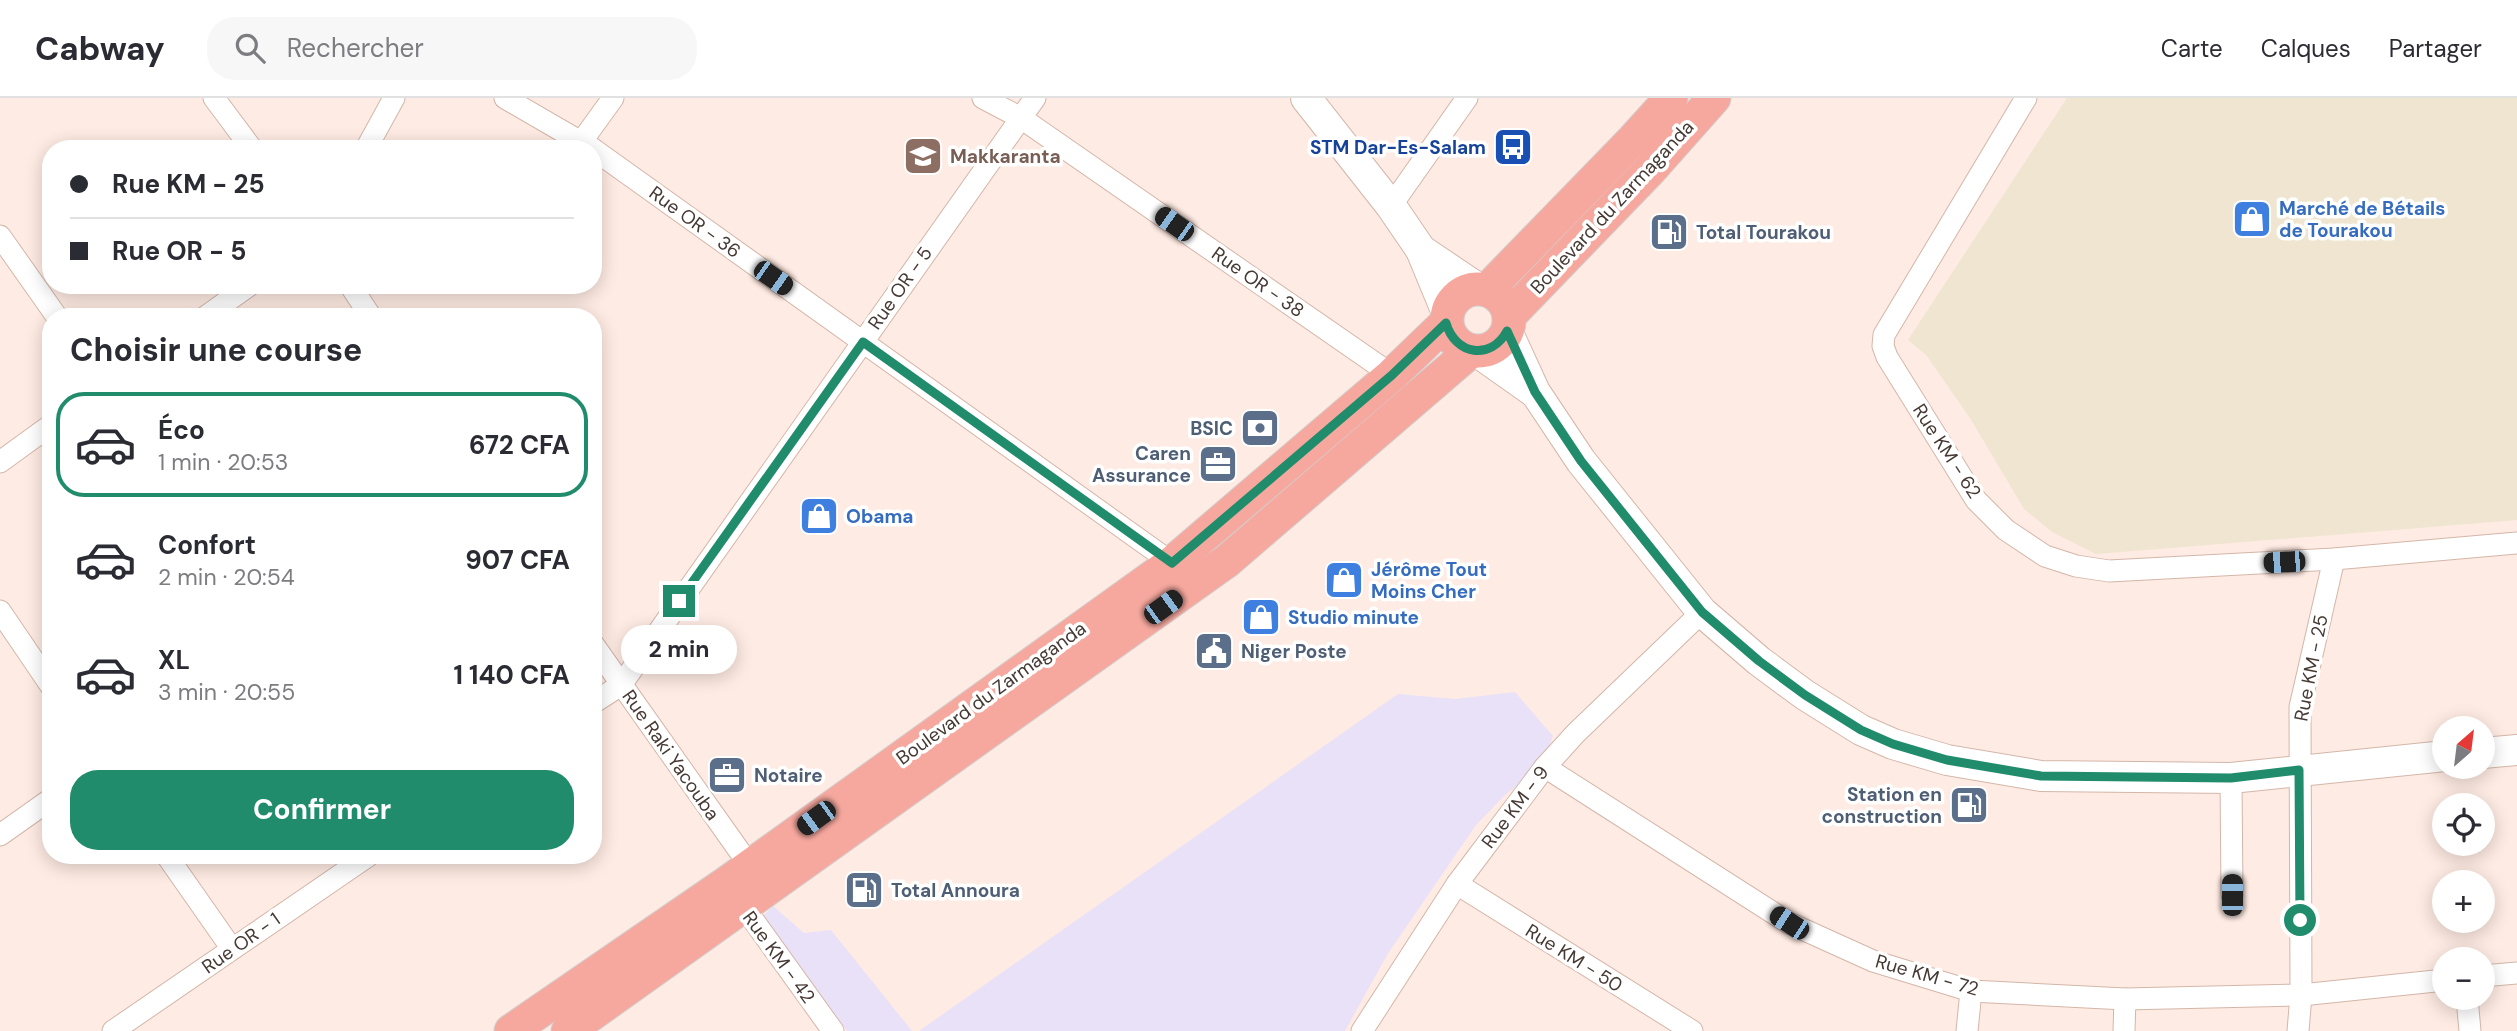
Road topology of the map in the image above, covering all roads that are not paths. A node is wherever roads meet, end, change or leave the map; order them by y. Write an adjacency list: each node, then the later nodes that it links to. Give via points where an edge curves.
1 (214, 98): 13 (street)
2 (394, 98): 14 (street)
3 (505, 98): 15 (street, Rue OR - 36)
4 (613, 98): 16 (street)
5 (983, 98): 12 (street, Rue OR - 38)
6 (1035, 98): 12 (street, Rue OR - 5)
7 (1306, 98): 18 (main road)
8 (1467, 98): 18 (street)
9 (1671, 98): 21 (main road, Boulevard du Zarmaganda)
10 (1714, 98): 26 (main road, Boulevard du Zarmaganda)
11 (2026, 98): 34 (street, Rue KM - 62, via 1884,335 1887,357 1976,500 2006,530 2045,556 2087,568 2109,571)
12 (1021, 118): 27 (street, Rue OR - 5); 29 (street, Rue OR - 38)
13 (245, 140)
14 (371, 140)
15 (578, 140)
16 (592, 140)
17 (602, 155): 27 (street, Rue OR - 36)
18 (1391, 206): 20 (main road)
19 (0, 236): 23 (street)
20 (1421, 250): 21 (main road); 25 (main road)
21 (1483, 289): 25 (main road, via 1455,298); 26 (main road, via 1502,300)
22 (237, 294): 24 (street)
23 (51, 308)
24 (218, 308)
25 (1447, 318): 28 (main road, via 1454,341); 29 (main road, Boulevard du Zarmaganda)
26 (1508, 324): 28 (main road, via 1503,339 1491,349); 30 (main road)
27 (863, 342): 35 (street, Rue OR - 36); 40 (street, Rue OR - 5)
28 (1474, 351): 30 (main road); 53 (main road, Boulevard du Zarmaganda, via 1227,561)
29 (1392, 375): 35 (main road, Boulevard du Zarmaganda)
30 (1535, 392): 37 (main road, via 1581,461)
31 (42, 432): 32 (street)
32 (0, 462)
33 (2517, 544): 34 (street, Rue KM - 62)
34 (2334, 559): 46 (street, Rue KM - 25, via 2300,707)
35 (1172, 563): 53 (main road, Boulevard du Zarmaganda)
36 (0, 611): 39 (street)
37 (1702, 612): 45 (street, Rue KM - 9); 47 (main road, via 1805,695 1893,744 1947,760 2041,776)
38 (602, 657): 40 (street, Rue Raki Yacouba)
39 (42, 673)
40 (621, 685): 41 (street); 53 (street, Rue Raki Yacouba)
41 (602, 697)
42 (2517, 750): 43 (main road)
43 (2496, 751)
44 (2432, 757): 46 (main road)
45 (1545, 767): 52 (street, Rue KM - 9); 59 (street, Rue KM - 72, via 1789,923 1872,961)
46 (2299, 770): 47 (main road); 60 (street, Rue KM - 25)
47 (2231, 778): 54 (street)
48 (42, 805): 49 (street)
49 (0, 835)
50 (173, 864): 55 (street)
51 (356, 864): 55 (street, Rue OR - 1)
52 (1457, 884): 67 (street, Rue KM - 9); 68 (street, Rue KM - 50)
53 (740, 885): 64 (main road, Boulevard du Zarmaganda); 65 (main road, Boulevard du Zarmaganda); 66 (street, Rue KM - 42)
54 (2232, 895)
55 (232, 949): 63 (street, Rue OR - 1)
56 (2517, 974): 57 (street)
57 (2495, 975)
58 (2432, 981): 60 (street, Rue KM - 72)
59 (1971, 991): 61 (street, Rue KM - 72); 69 (street)
60 (2301, 995): 61 (street, Rue KM - 72); 71 (street, Rue KM - 25)
61 (2125, 999): 70 (street)
62 (2469, 1010): 72 (street)
63 (113, 1031)
64 (511, 1031)
65 (568, 1031)
66 (833, 1031)
67 (1363, 1031)
68 (1692, 1031)
69 (1967, 1031)
70 (2124, 1031)
71 (2298, 1031)
72 (2470, 1031)

